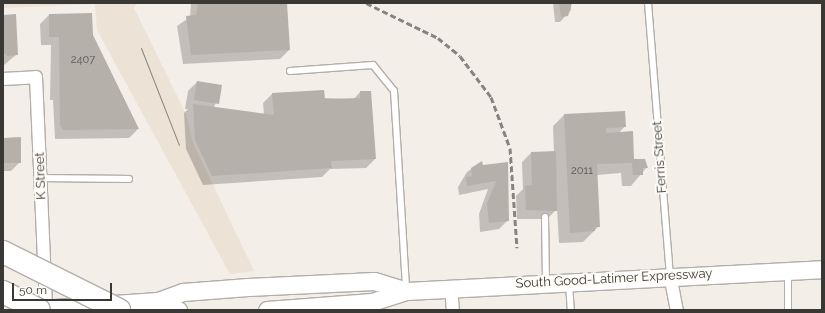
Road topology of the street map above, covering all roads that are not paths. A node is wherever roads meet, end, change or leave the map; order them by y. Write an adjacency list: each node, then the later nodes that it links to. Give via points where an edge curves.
1 (648, 3): 10 (lane, Ferris Street)
2 (290, 71): 14 (lane, via 373,65 394,91)
3 (3, 79): 4 (street, K Street, via 36,77)
4 (41, 178): 5 (lane); 18 (street, K Street)
5 (129, 178)
6 (545, 217): 12 (lane)
7 (3, 252): 20 (highway, bridge)
8 (822, 269): 9 (main road, South Good-Latimer Expressway)
9 (788, 270): 10 (main road, South Good-Latimer Expressway); 26 (lane)
10 (670, 276): 11 (main road, South Good-Latimer Expressway); 25 (street, Ferris Street)
11 (568, 281): 12 (main road, South Good-Latimer Expressway); 24 (lane)
12 (546, 282): 13 (main road, South Good-Latimer Expressway)
13 (451, 288): 14 (main road, South Good-Latimer Expressway); 23 (street)
14 (406, 291): 16 (main road, South Good-Latimer Expressway, via 366,282 183,292); 17 (main road, South Good-Latimer Expressway)
15 (3, 292): 18 (highway, bridge)
16 (158, 301): 18 (main road, South Good-Latimer Expressway); 21 (main road, South Good-Latimer Expressway)
17 (372, 306): 22 (main road, South Good-Latimer Expressway)
18 (43, 309): 19 (main road, South Good-Latimer Expressway)
19 (25, 310)
20 (119, 310)
21 (178, 310)
22 (267, 310)
23 (452, 310)
24 (571, 310)
25 (677, 310)
26 (788, 310)

